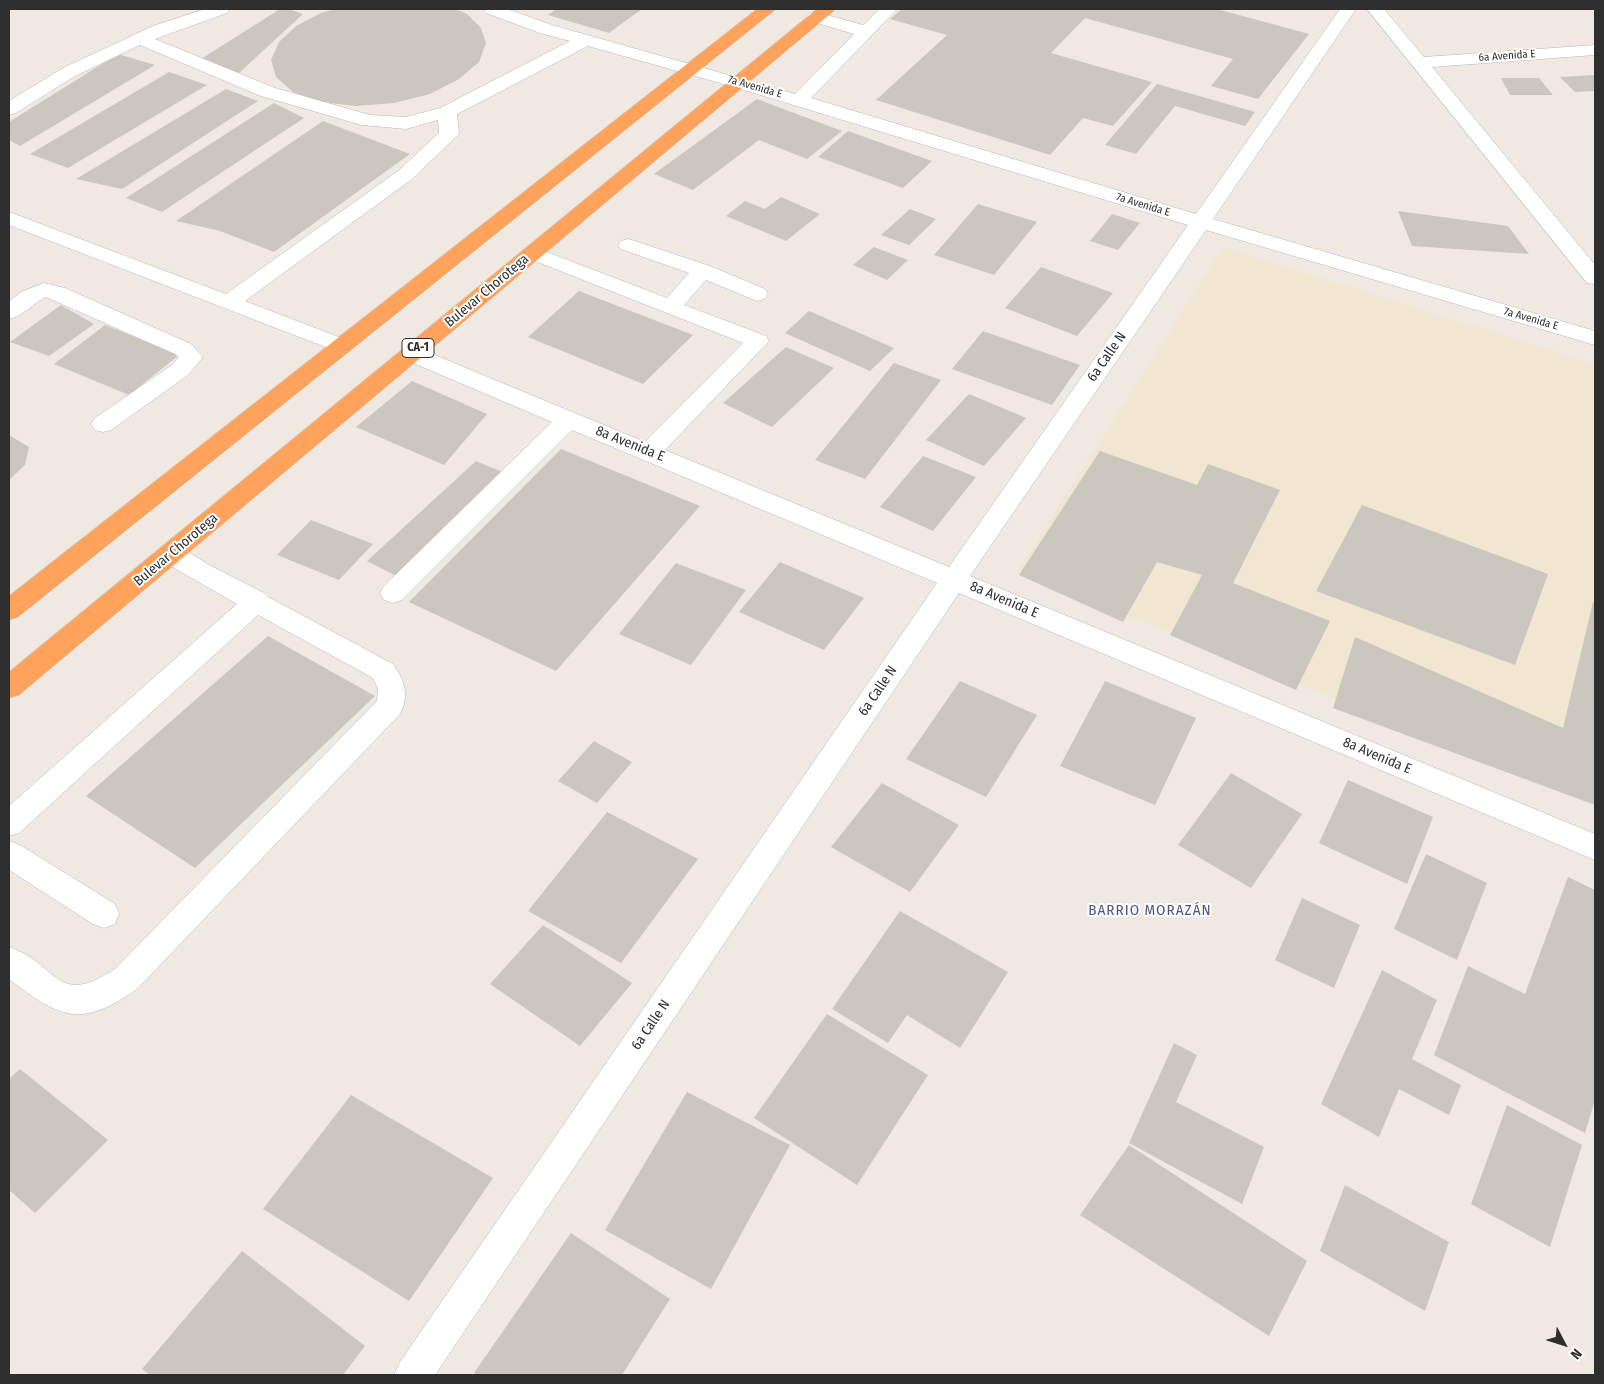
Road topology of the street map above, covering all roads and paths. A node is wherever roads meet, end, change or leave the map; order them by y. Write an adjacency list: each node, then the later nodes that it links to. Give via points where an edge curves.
1 (221, 9): 9 (street)
2 (492, 9): 10 (street, 7a Avenida E)
3 (767, 9): 13 (highway)
4 (888, 9): 8 (street)
5 (1348, 9): 19 (street, 6a Calle N)
6 (1375, 9): 12 (street)
7 (821, 13): 8 (street); 14 (highway, Bulevar Chorotega / CA-1)
8 (866, 32): 15 (street)
9 (140, 39): 16 (street, via 69,72); 17 (street, via 268,92 369,122 406,123)
10 (586, 40): 13 (street, 7a Avenida E); 17 (street)
11 (1595, 50): 12 (street, 6a Avenida E)
12 (1419, 63): 23 (street)
13 (692, 69): 14 (street, 7a Avenida E); 29 (highway)
14 (737, 82): 15 (street, 7a Avenida E); 21 (highway, Bulevar Chorotega / CA-1)
15 (799, 100): 19 (street, 7a Avenida E)
16 (9, 109)
17 (447, 112): 25 (street, via 449,134 405,175)
18 (9, 218): 25 (street)
19 (1200, 222): 28 (street, 7a Avenida E); 35 (street, 6a Calle N)
20 (628, 245): 22 (street)
21 (532, 253): 26 (street); 30 (highway, Bulevar Chorotega / CA-1)
22 (703, 271): 24 (street); 26 (street)
23 (1595, 278)
24 (757, 294)
25 (228, 303): 29 (street)
26 (670, 307): 33 (street, via 758,341)
27 (9, 312): 32 (street, via 44,290 57,293 183,349 192,357 180,370)
28 (1595, 338)
29 (341, 346): 38 (highway)
30 (412, 354): 31 (street, 8a Avenida E); 34 (highway, Bulevar Chorotega / CA-1)
31 (569, 419): 33 (street, 8a Avenida E); 36 (street)
32 (103, 424)
33 (648, 452): 35 (street, 8a Avenida E)
34 (171, 554): 37 (street); 39 (highway, Bulevar Chorotega / CA-1)
35 (954, 579): 41 (street, 8a Avenida E); 45 (street, 6a Calle N)
36 (393, 593)
37 (257, 601): 40 (street); 44 (street, via 383,672 391,682 390,706 126,979 106,992 83,1000 65,999)
38 (9, 610)
39 (9, 687)
40 (9, 824)
41 (1595, 847)
42 (9, 854): 43 (street)
43 (104, 914)
44 (9, 961)
45 (413, 1375)

